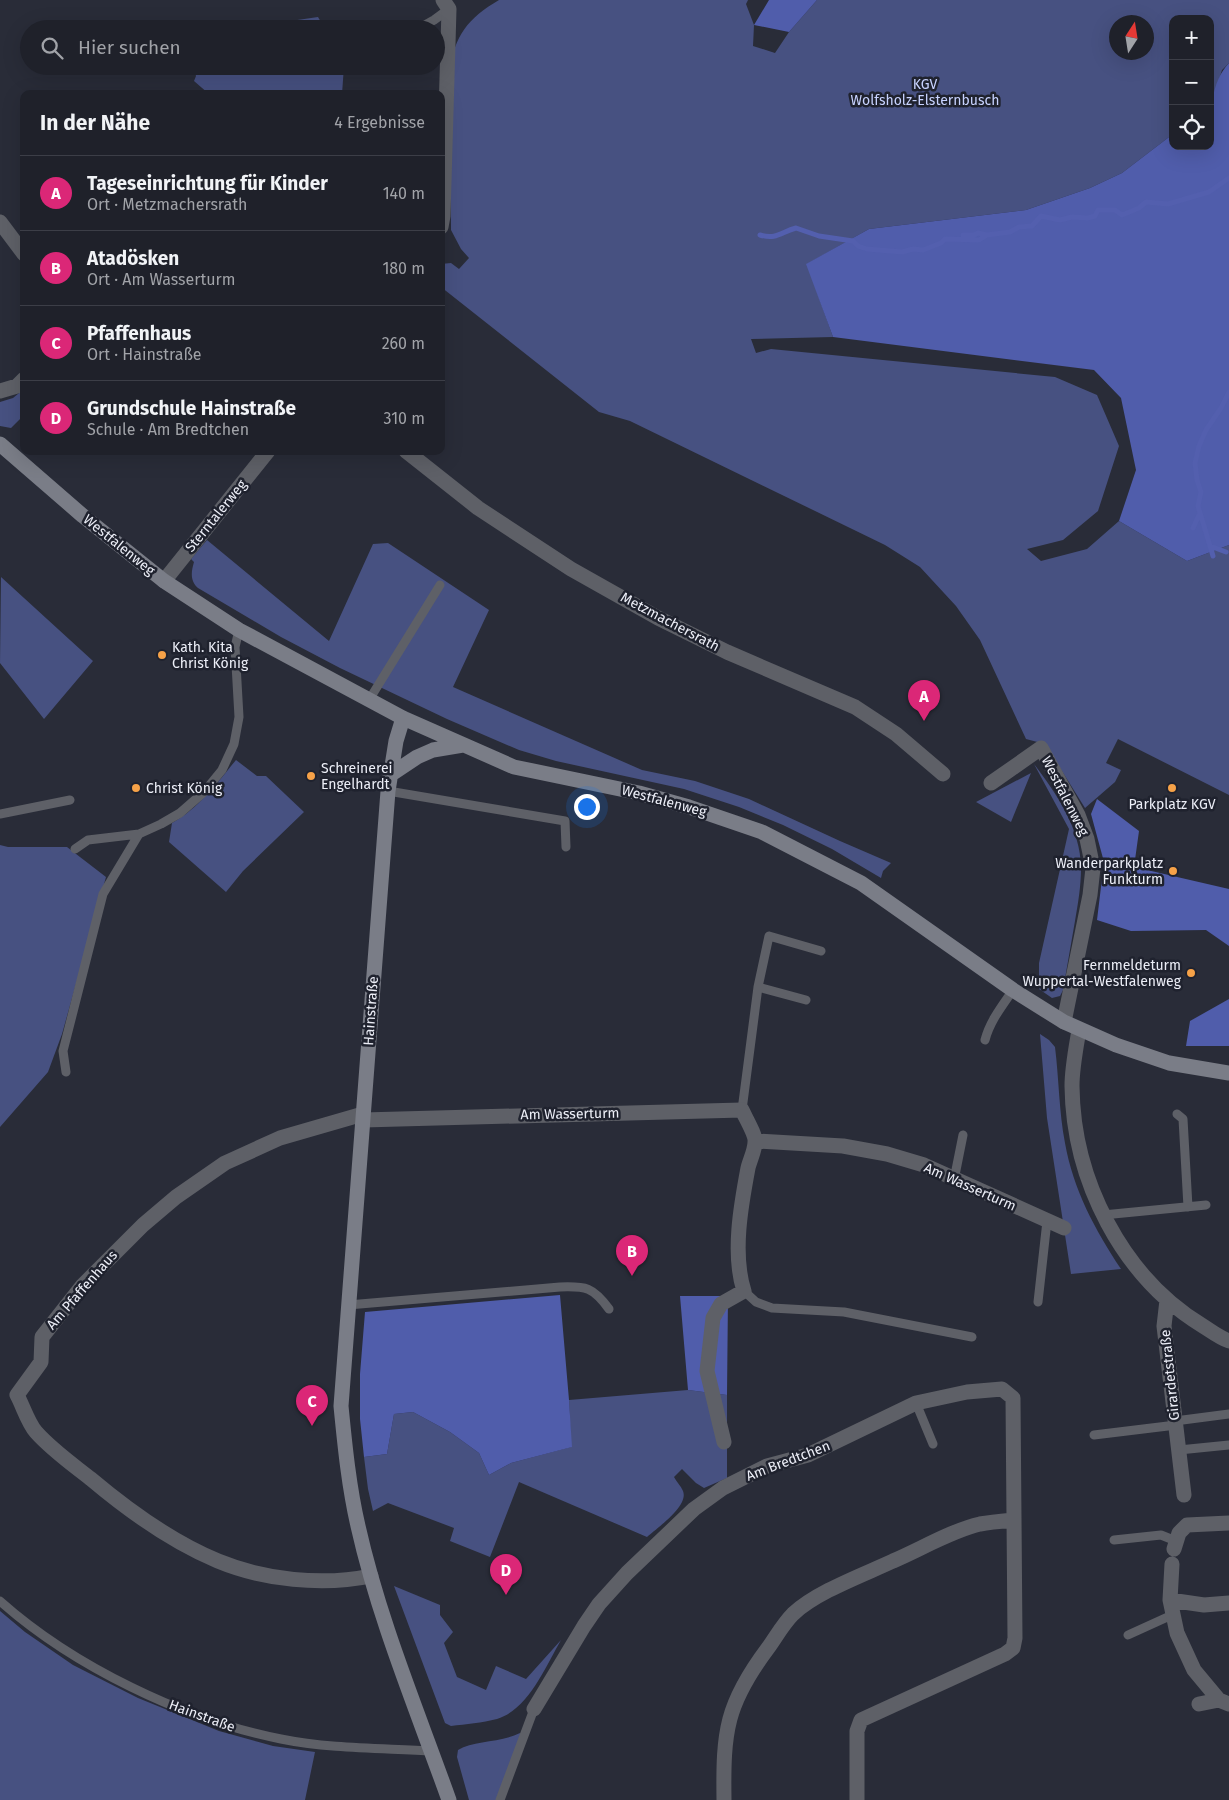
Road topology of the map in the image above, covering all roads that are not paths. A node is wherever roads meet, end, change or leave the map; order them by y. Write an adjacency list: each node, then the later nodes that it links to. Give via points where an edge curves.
1 (446, 4): 2 (lane); 3 (street)
2 (434, 20)
3 (445, 75)
4 (445, 75): 5 (street)
5 (445, 90)
6 (0, 222): 7 (street)
7 (20, 249)
8 (20, 383): 9 (street)
9 (0, 391)
10 (3, 449): 13 (street, Westfalenweg)
11 (265, 455): 13 (street, Sterntalerweg)
12 (411, 455): 19 (street, Metzmachersrath, via 478,508 572,569 719,648 855,707 896,734)
13 (164, 581): 15 (street, Westfalenweg)
14 (440, 585): 16 (lane)
15 (240, 630): 16 (street, Westfalenweg); 25 (lane, via 236,647 239,718 234,744 222,770 180,813)
16 (369, 700): 17 (street, Westfalenweg)
17 (403, 718): 18 (street, Westfalenweg); 20 (street, Hainstraße)
18 (464, 745): 20 (street, via 433,750); 30 (street, Westfalenweg, via 514,767 639,793 762,832 861,883)
19 (943, 774)
20 (390, 775): 22 (street, Hainstraße)
21 (991, 783): 32 (street, Westfalenweg, via 1041,748 1087,838 1093,868 1090,895)
22 (388, 791): 26 (lane, via 566,822); 39 (street, Hainstraße)
23 (70, 800): 24 (lane)
24 (0, 814)
25 (139, 834): 27 (lane, via 88,840); 35 (lane, via 103,894 63,1051)
26 (566, 847)
27 (75, 850)
28 (821, 951): 29 (lane, via 769,936)
29 (758, 988): 31 (lane); 37 (lane)
30 (1013, 990): 32 (street, Westfalenweg); 34 (lane, via 994,1017)
31 (806, 1000)
32 (1064, 1022): 33 (street, Westfalenweg)
33 (1079, 1030): 36 (street, Westfalenweg, via 1169,1064); 45 (street, Girardetstraße, via 1072,1086 1076,1128 1085,1172)
34 (986, 1040)
35 (66, 1072)
36 (1229, 1073)
37 (742, 1110): 39 (street, Am Wasserturm); 41 (street)
38 (1177, 1114): 44 (lane, via 1183,1119)
39 (363, 1117): 51 (street, Hainstraße); 68 (street, Am Pfaffenhaus, via 272,1141 225,1163 169,1203 113,1253 42,1337 41,1362 18,1395 35,1431 64,1457 147,1522 188,1546 218,1561 275,1576 349,1580)
40 (963, 1135): 42 (lane)
41 (756, 1141): 42 (street, Am Wasserturm, via 843,1146 887,1154 924,1165); 48 (street, via 748,1167 739,1246)
42 (954, 1180): 46 (street, Am Wasserturm)
43 (1206, 1205): 44 (lane)
44 (1188, 1207): 45 (lane)
45 (1102, 1215): 49 (street, Girardetstraße, via 1137,1268)
46 (1047, 1221): 47 (street, Am Wasserturm); 50 (lane)
47 (1064, 1228)
48 (744, 1291): 53 (lane, via 756,1302 772,1308 851,1313); 59 (street, via 721,1304 712,1318 707,1371)
49 (1168, 1300): 54 (street, Girardetstraße, via 1185,1316); 57 (street, Girardetstraße, via 1164,1326)
50 (1038, 1302)
51 (348, 1305): 52 (lane, via 581,1286 598,1294); 68 (street, Hainstraße, via 341,1406 347,1468)
52 (609, 1309)
53 (972, 1337)
54 (1229, 1341)
55 (916, 1403): 60 (lane); 64 (street, Am Bredtchen, via 967,1392 1002,1389 1013,1398); 76 (street, Am Bredtchen, via 808,1455 767,1466 723,1488 694,1509 599,1604)
56 (1229, 1414): 57 (lane)
57 (1176, 1423): 58 (lane); 62 (street, Girardetstraße)
58 (1094, 1435)
59 (724, 1442)
60 (933, 1444)
61 (1229, 1445): 62 (lane)
62 (1179, 1450): 63 (street, Girardetstraße)
63 (1184, 1495)
64 (1014, 1520): 80 (street, via 979,1524 954,1534 839,1586 792,1614 754,1667 731,1710 723,1756); 81 (street, Am Bredtchen, via 1013,1648 861,1720 857,1731)
65 (1229, 1523): 67 (street, via 1187,1519)
66 (1114, 1540): 67 (lane, via 1161,1535)
67 (1174, 1551): 69 (street)
68 (371, 1576): 77 (street, Hainstraße)
69 (1170, 1600): 71 (street, via 1204,1605); 72 (street)
70 (0, 1601): 77 (lane, Hainstraße, via 28,1624 110,1676 168,1704 236,1729 314,1744)
71 (1229, 1603)
72 (1172, 1615): 73 (lane); 74 (street, via 1194,1670)
73 (1128, 1635)
74 (1224, 1702): 75 (street)
75 (1200, 1704)
76 (534, 1708): 79 (lane)
77 (432, 1751): 78 (street, Hainstraße)
78 (449, 1800)
79 (500, 1800)
80 (724, 1800)
81 (857, 1800)

